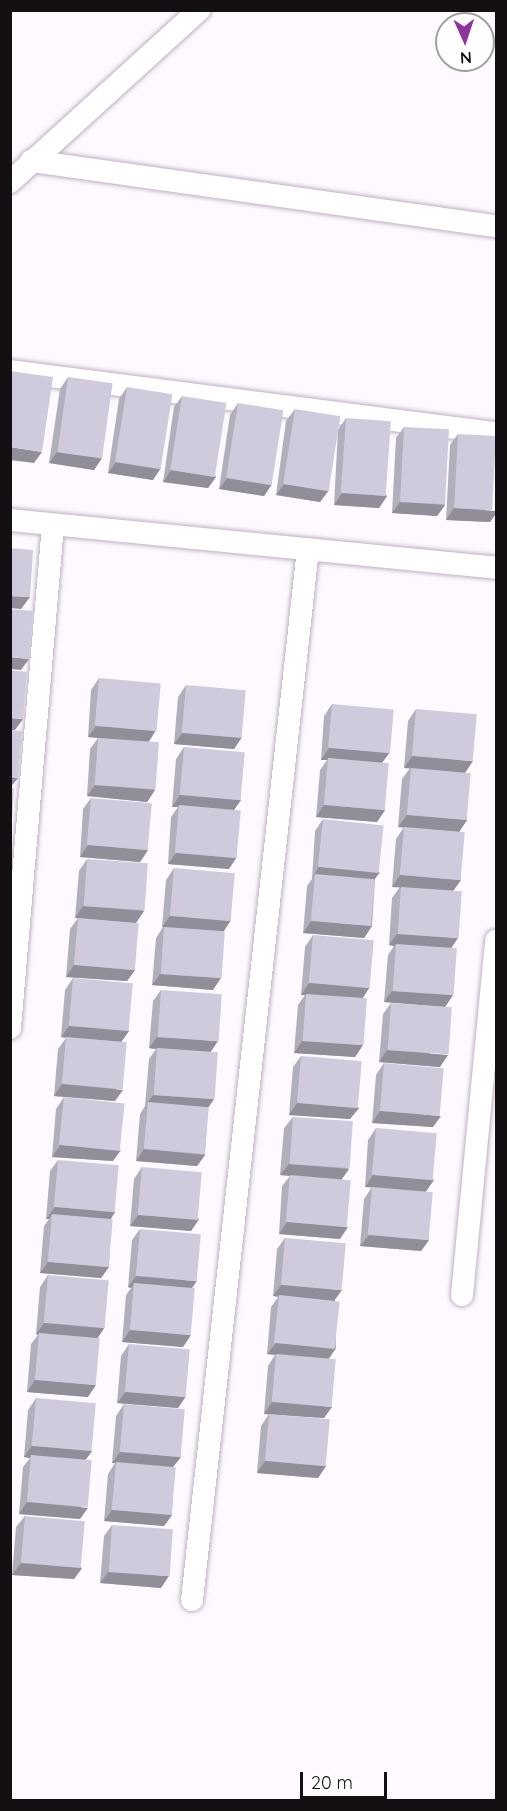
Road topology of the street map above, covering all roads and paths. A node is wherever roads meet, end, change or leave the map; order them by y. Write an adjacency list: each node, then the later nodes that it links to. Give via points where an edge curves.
1 (199, 10): 2 (street)
2 (31, 162): 3 (street); 4 (street)
3 (10, 182)
4 (496, 226)
5 (10, 371): 6 (street)
6 (496, 434)
7 (10, 520): 8 (street)
8 (53, 525): 9 (street); 12 (street)
9 (308, 549): 10 (street); 14 (street)
10 (496, 568)
11 (496, 940): 13 (street)
12 (10, 1029)
13 (462, 1295)
14 (192, 1600)

